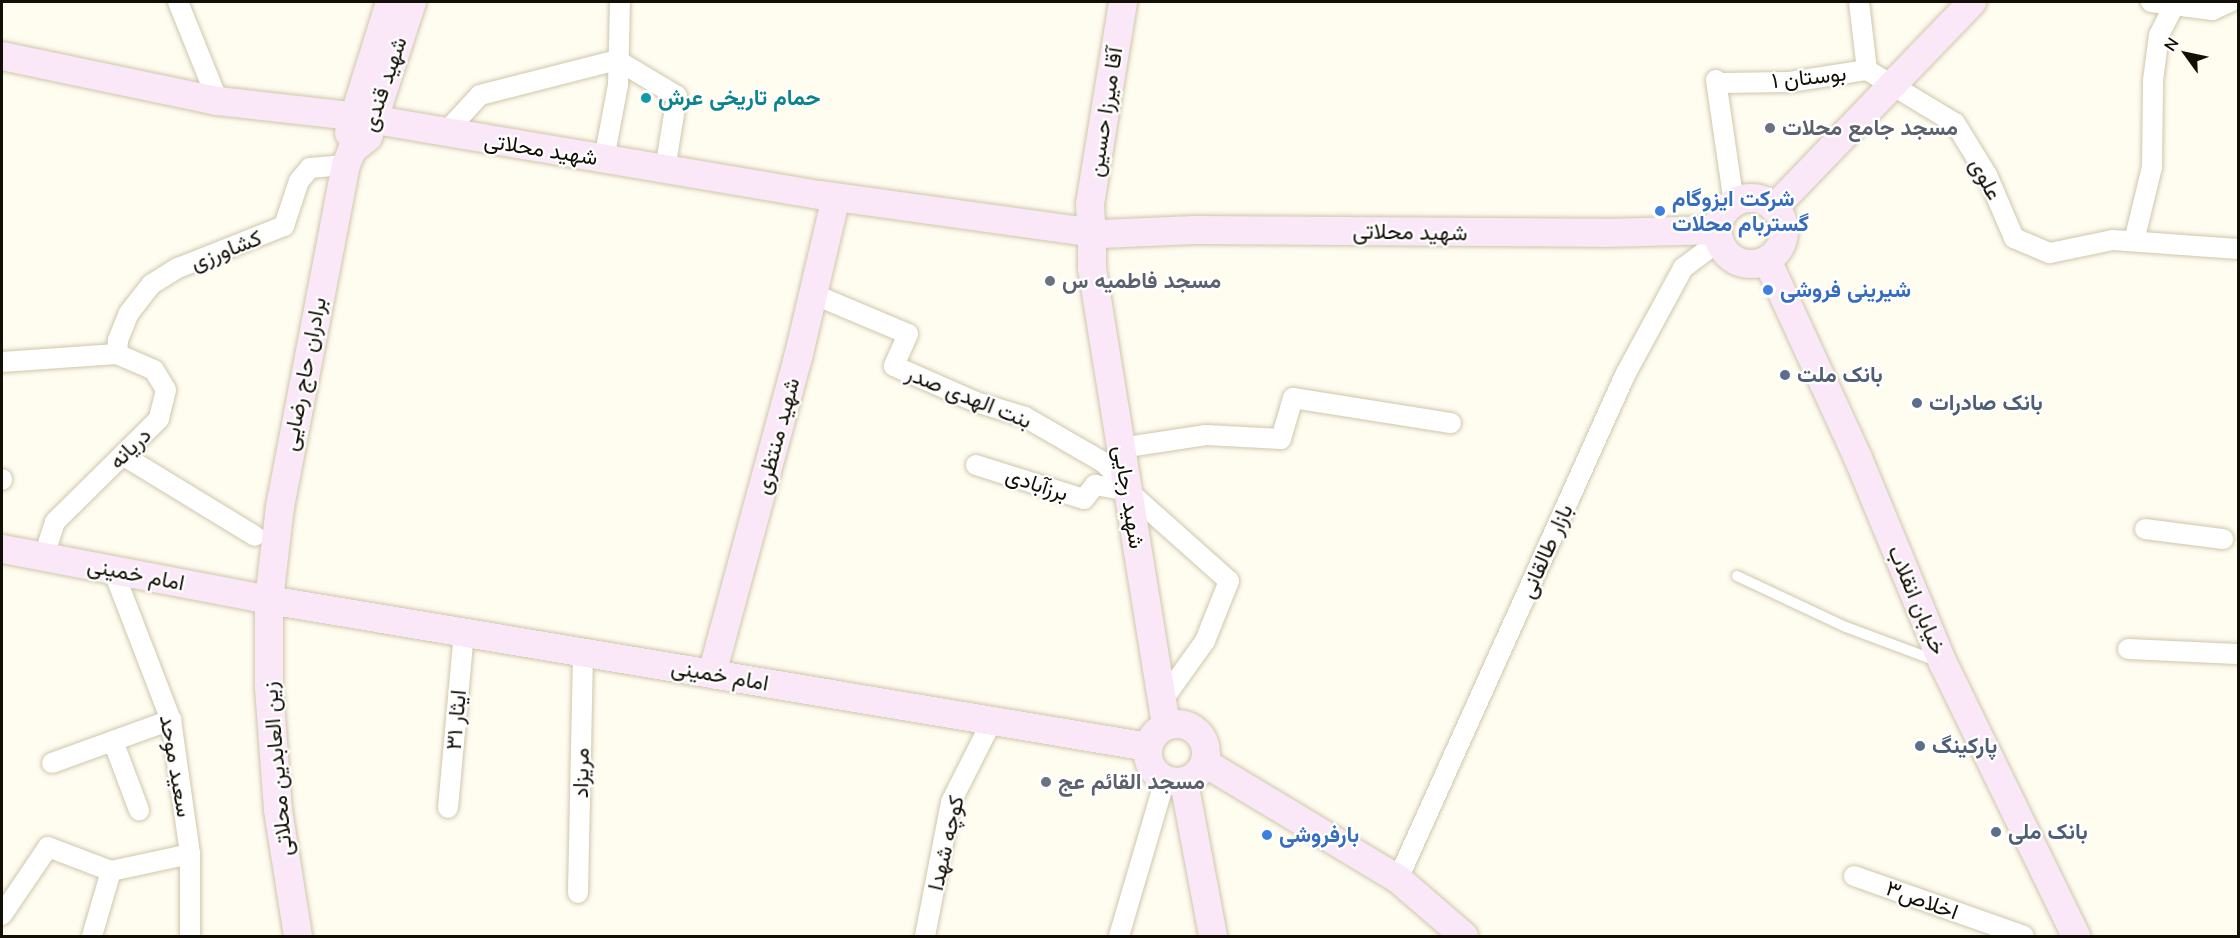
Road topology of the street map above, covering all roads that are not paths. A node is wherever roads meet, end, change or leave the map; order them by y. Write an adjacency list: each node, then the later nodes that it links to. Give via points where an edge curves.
1 (178, 2): 15 (street)
2 (390, 2): 16 (main road, شهید قندی)
3 (412, 2): 16 (main road, شهید قندی)
4 (620, 2): 12 (street)
5 (1123, 2): 25 (main road, آقا میرزا حسین, via 1090,204)
6 (1859, 2): 13 (street)
7 (1972, 2): 14 (main road)
8 (2151, 2): 10 (street)
9 (2230, 2): 10 (street, via 2212,10)
10 (2174, 6): 26 (street, via 2159,35 2153,81 2152,167)
11 (2, 56): 15 (main road, شهید محلاتی)
12 (617, 60): 17 (street, via 480,95); 19 (street, via 618,85); 20 (street, via 677,96)
13 (1868, 70): 14 (street, بوستان ۱); 22 (street, بوستان ۱, via 1790,82 1719,82)
14 (1894, 85): 23 (main road); 26 (street, علوی, via 1955,123 1987,175 2014,238 2050,253 2113,240)
15 (218, 101): 16 (main road, شهید محلاتی)
16 (362, 119): 17 (main road, شهید محلاتی); 18 (main road, شهید قندی, via 368,136)
17 (445, 133): 19 (main road, شهید محلاتی)
18 (349, 158): 30 (street, کشاورزی, via 310,168 299,181 284,226 178,268 152,284 129,313); 44 (main road, برادران حاج رضایی, via 293,431)
19 (604, 159): 20 (main road, شهید محلاتی)
20 (665, 169): 21 (main road, شهید محلاتی)
21 (836, 197): 25 (main road, شهید محلاتی); 29 (main road, شهید منتظری)
22 (1734, 202): 23 (main road, via 1755,198); 24 (main road, via 1720,219)
23 (1774, 208): 28 (main road, via 1784,236 1775,254)
24 (1719, 235): 25 (main road, شهید محلاتی, via 1195,230); 28 (main road, via 1738,262 1758,264); 64 (street, بازار طالقانی, via 1683,268 1625,375)
25 (1092, 240): 33 (main road, شهید رجایی)
26 (2134, 241): 27 (street)
27 (2238, 249)
28 (1767, 260): 49 (main road, خیابان انقلاب, via 1852,444)
29 (813, 294): 36 (street, بنت الهدی صدر, via 908,334 894,366 976,402 1025,417 1103,462); 50 (main road, شهید منتظری)
30 (117, 354): 31 (street, دریانه); 34 (street, دریانه, via 154,370 166,390 159,419)
31 (2, 362)
32 (1451, 423): 33 (street, via 1293,398 1281,439 1206,435)
33 (1121, 448): 36 (main road, شهید رجایی)
34 (124, 456): 38 (street); 41 (street, دریانه, via 71,502 55,522)
35 (976, 465): 36 (street, برزآبادی, via 1084,499 1095,485)
36 (1128, 488): 51 (main road, شهید رجایی); 51 (street, via 1229,581 1205,641)
37 (2145, 529): 39 (street)
38 (255, 536)
39 (2223, 539)
40 (2, 549): 41 (main road, امام خمینی)
41 (44, 556): 42 (main road, امام خمینی)
42 (113, 570): 44 (main road, امام خمینی); 52 (street, سعید موحد)
43 (1737, 576): 49 (lane, via 1846,627)
44 (281, 602): 45 (main road, امام خمینی); 69 (main road, زین العابدین محلاتی, via 269,687 278,810)
45 (464, 633): 47 (main road, امام خمینی); 59 (street, ایثار ۳۱)
46 (2128, 649): 48 (street)
47 (583, 652): 50 (main road, امام خمینی); 65 (street, مریزاد)
48 (2238, 654)
49 (1943, 663): 75 (main road, خیابان انقلاب)
50 (712, 674): 53 (main road, امام خمینی)
51 (1164, 713): 55 (main road); 57 (main road, via 1194,729 1206,744)
52 (171, 720): 54 (street); 61 (street, سعید موحد)
53 (992, 721): 55 (main road, امام خمینی); 70 (street, کوچه شهدا, via 951,802)
54 (113, 741): 56 (street); 60 (street)
55 (1148, 747): 58 (main road, via 1151,766)
56 (52, 763)
57 (1205, 763): 58 (main road, via 1193,778); 64 (main road)
58 (1174, 781): 71 (street); 72 (main road)
59 (448, 808)
60 (139, 810)
61 (190, 854): 62 (street); 68 (street, سعید موحد)
62 (111, 871): 66 (street, via 48,847); 67 (street)
63 (1854, 876): 74 (street, اخلاص۳)
64 (1398, 879): 73 (main road)
65 (578, 893)
66 (2, 915)
67 (92, 936)
68 (190, 936)
69 (298, 936)
70 (925, 936)
71 (1119, 936)
72 (1213, 936)
73 (1464, 936)
74 (2024, 936)
75 (2076, 936)

